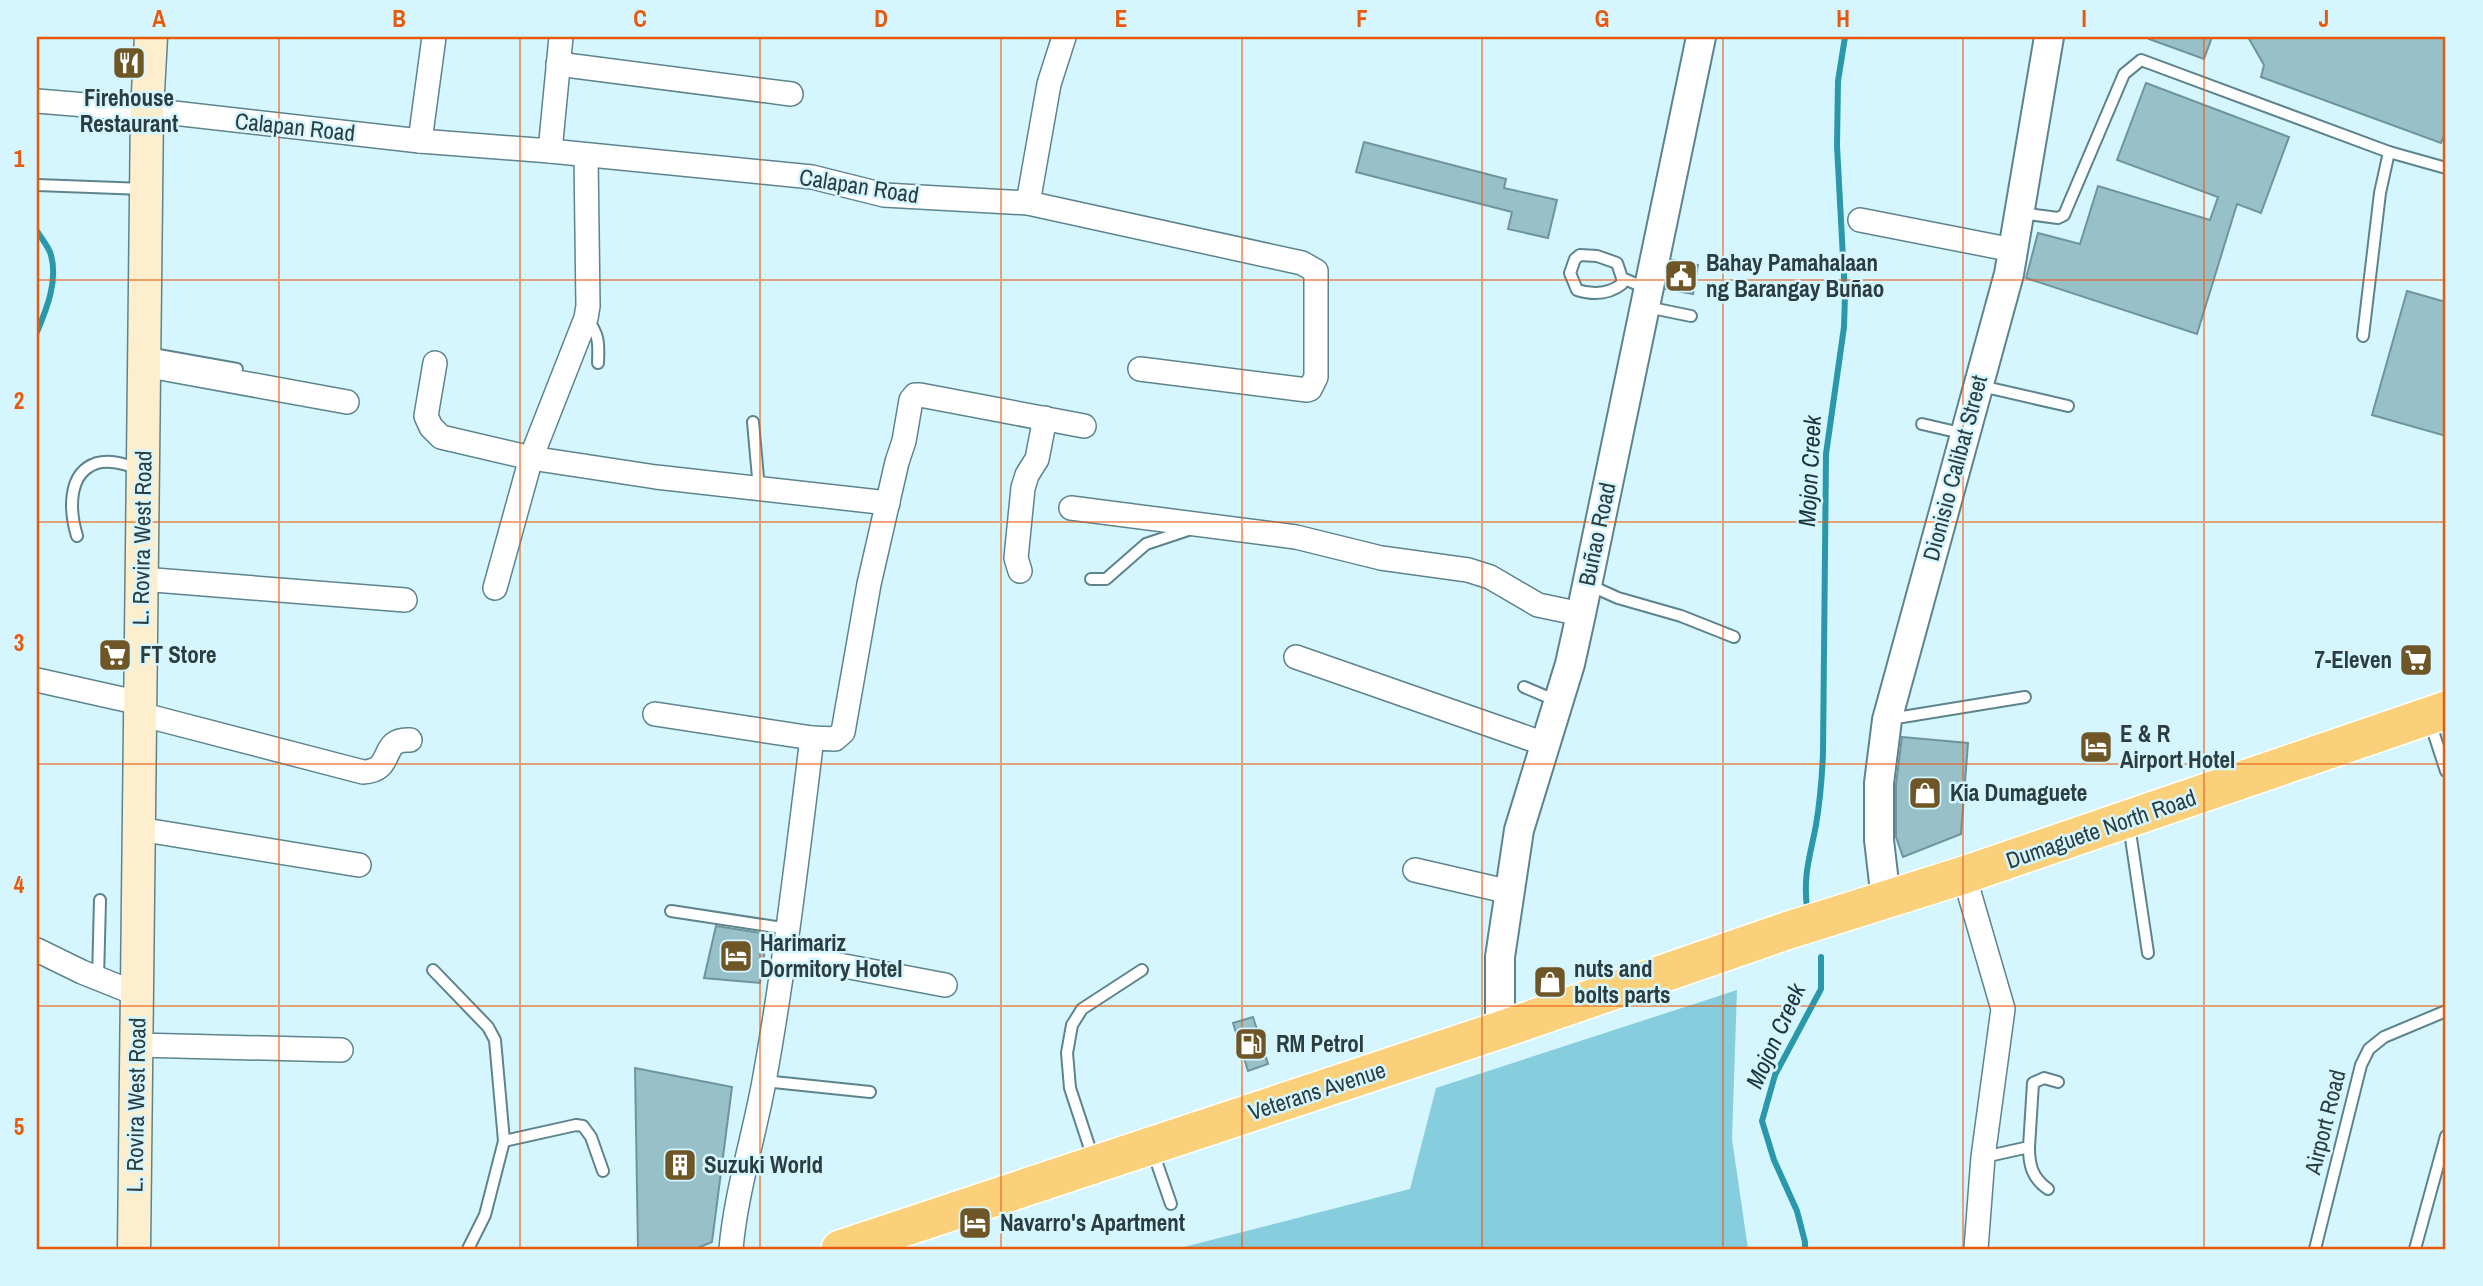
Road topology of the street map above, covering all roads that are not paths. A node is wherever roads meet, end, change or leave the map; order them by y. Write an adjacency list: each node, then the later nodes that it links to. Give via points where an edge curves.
1 (151, 37): 10 (main road, L. Rovira West Road)
2 (433, 37): 11 (street)
3 (561, 37): 7 (street)
4 (1064, 37): 18 (street, via 1051,75)
5 (1701, 37): 23 (street, Buñao Road)
6 (2049, 37): 19 (street, Dionisio Calibat Street)
7 (558, 64): 8 (street); 12 (street)
8 (791, 94)
9 (37, 101): 10 (street, Calapan Road)
10 (147, 110): 11 (street, Calapan Road); 17 (main road, L. Rovira West Road)
11 (420, 141): 12 (street, Calapan Road)
12 (550, 151): 14 (street, Calapan Road)
13 (2389, 152): 15 (lane); 19 (lane, via 2141,60 2124,75 2064,215); 26 (lane)
14 (586, 155): 18 (street, Calapan Road, via 812,177 884,195); 25 (street)
15 (2446, 168)
16 (37, 184): 17 (lane)
17 (146, 189): 27 (main road, L. Rovira West Road)
18 (1028, 203): 31 (street, Calapan Road, via 1302,263 1316,271 1316,377 1310,389)
19 (2020, 213): 21 (street, Dionisio Calibat Street)
20 (1860, 220): 21 (street)
21 (2013, 250): 32 (street, Dionisio Calibat Street)
22 (1622, 278): 22 (lane, via 1622,284 1609,292 1588,293 1577,289 1570,273 1575,259 1584,254 1617,263); 23 (lane)
23 (1646, 298): 24 (lane); 50 (street, Buñao Road)
24 (1691, 316)
25 (586, 318): 29 (lane, via 599,339); 40 (street)
26 (2363, 336)
27 (145, 359): 30 (lane); 33 (street); 41 (main road, L. Rovira West Road)
28 (435, 363): 40 (street, via 426,416 430,427 442,437)
29 (598, 363)
30 (237, 369)
31 (1140, 369)
32 (1978, 385): 34 (lane); 39 (street, Dionisio Calibat Street)
33 (347, 402)
34 (2068, 406)
35 (1045, 418): 38 (street); 43 (street, via 915,396); 47 (street, via 1041,446 1023,488 1016,558)
36 (753, 422): 42 (lane)
37 (1922, 424): 39 (lane)
38 (1084, 426)
39 (1965, 434): 63 (street, Dionisio Calibat Street)
40 (531, 458): 42 (street); 51 (street)
41 (143, 469): 46 (lane, via 113,462 85,470 72,498); 48 (main road, L. Rovira West Road)
42 (759, 489): 43 (street)
43 (888, 503): 64 (street, via 844,732 835,739)
44 (1071, 508): 45 (street)
45 (1204, 525): 49 (lane, via 1146,544 1106,579); 53 (street, via 1296,537 1381,558 1468,570 1490,577 1538,605)
46 (77, 536)
47 (1020, 571)
48 (142, 579): 52 (street); 60 (main road, L. Rovira West Road)
49 (1091, 579)
50 (1586, 584): 53 (street, Buñao Road); 54 (lane)
51 (495, 588)
52 (405, 600)
53 (1581, 614): 59 (street, Buñao Road)
54 (1734, 637)
55 (1296, 657): 66 (street)
56 (37, 680): 60 (street)
57 (1524, 687): 59 (lane)
58 (2025, 697): 63 (lane)
59 (1558, 702): 66 (street, Buñao Road)
60 (140, 709): 65 (street, via 363,772 374,772 384,764 389,748); 69 (main road, L. Rovira West Road)
61 (2437, 713): 67 (lane); 68 (highway, Dumaguete North Road)
62 (655, 714): 64 (street)
63 (1887, 720): 75 (street, Dionisio Calibat Street, via 1878,783)
64 (812, 738): 77 (street)
65 (410, 740)
66 (1545, 744): 73 (street, Buñao Road, via 1519,830)
67 (2446, 771)
68 (2128, 819): 72 (highway, Dumaguete North Road); 80 (lane)
69 (139, 830): 70 (street); 86 (main road, L. Rovira West Road)
70 (359, 865)
71 (1415, 870): 73 (street)
72 (1965, 875): 75 (highway, Dumaguete North Road); 98 (street, via 2003,1009)
73 (1510, 892): 88 (street, Buñao Road, via 1500,957)
74 (100, 900): 84 (lane)
75 (1886, 900): 78 (highway, Dumaguete North Road)
76 (671, 912): 77 (lane)
77 (789, 929): 81 (street)
78 (1794, 929): 88 (highway, Veterans Avenue)
79 (37, 950): 84 (street)
80 (2148, 953)
81 (786, 955): 85 (street); 91 (street)
82 (433, 970): 95 (lane, via 495,1040)
83 (1142, 970): 99 (lane, via 1082,1009 1072,1025 1067,1053 1070,1088)
84 (98, 979): 86 (street)
85 (945, 985)
86 (137, 994): 89 (main road, L. Rovira West Road)
87 (2446, 1011): 108 (lane, Airport Road, via 2384,1037 2369,1049 2361,1065)
88 (1500, 1030): 96 (highway, Veterans Avenue)
89 (136, 1045): 90 (street); 103 (main road, L. Rovira West Road)
90 (341, 1050)
91 (764, 1081): 93 (lane); 105 (street)
92 (2058, 1082): 97 (lane, via 2044,1078 2033,1083)
93 (870, 1092)
94 (2446, 1136): 109 (lane)
95 (504, 1141): 100 (lane, via 583,1126); 104 (lane, via 485,1215)
96 (1151, 1146): 99 (highway, Veterans Avenue); 102 (lane)
97 (2029, 1147): 98 (lane); 101 (lane, via 2035,1178)
98 (1983, 1157): 107 (street)
99 (1095, 1164): 106 (highway, Veterans Avenue)
100 (603, 1171)
101 (2048, 1189)
102 (1171, 1204)
103 (134, 1249)
104 (468, 1249)
105 (731, 1249)
106 (840, 1249)
107 (1976, 1249)
108 (2315, 1249)
109 (2415, 1249)

